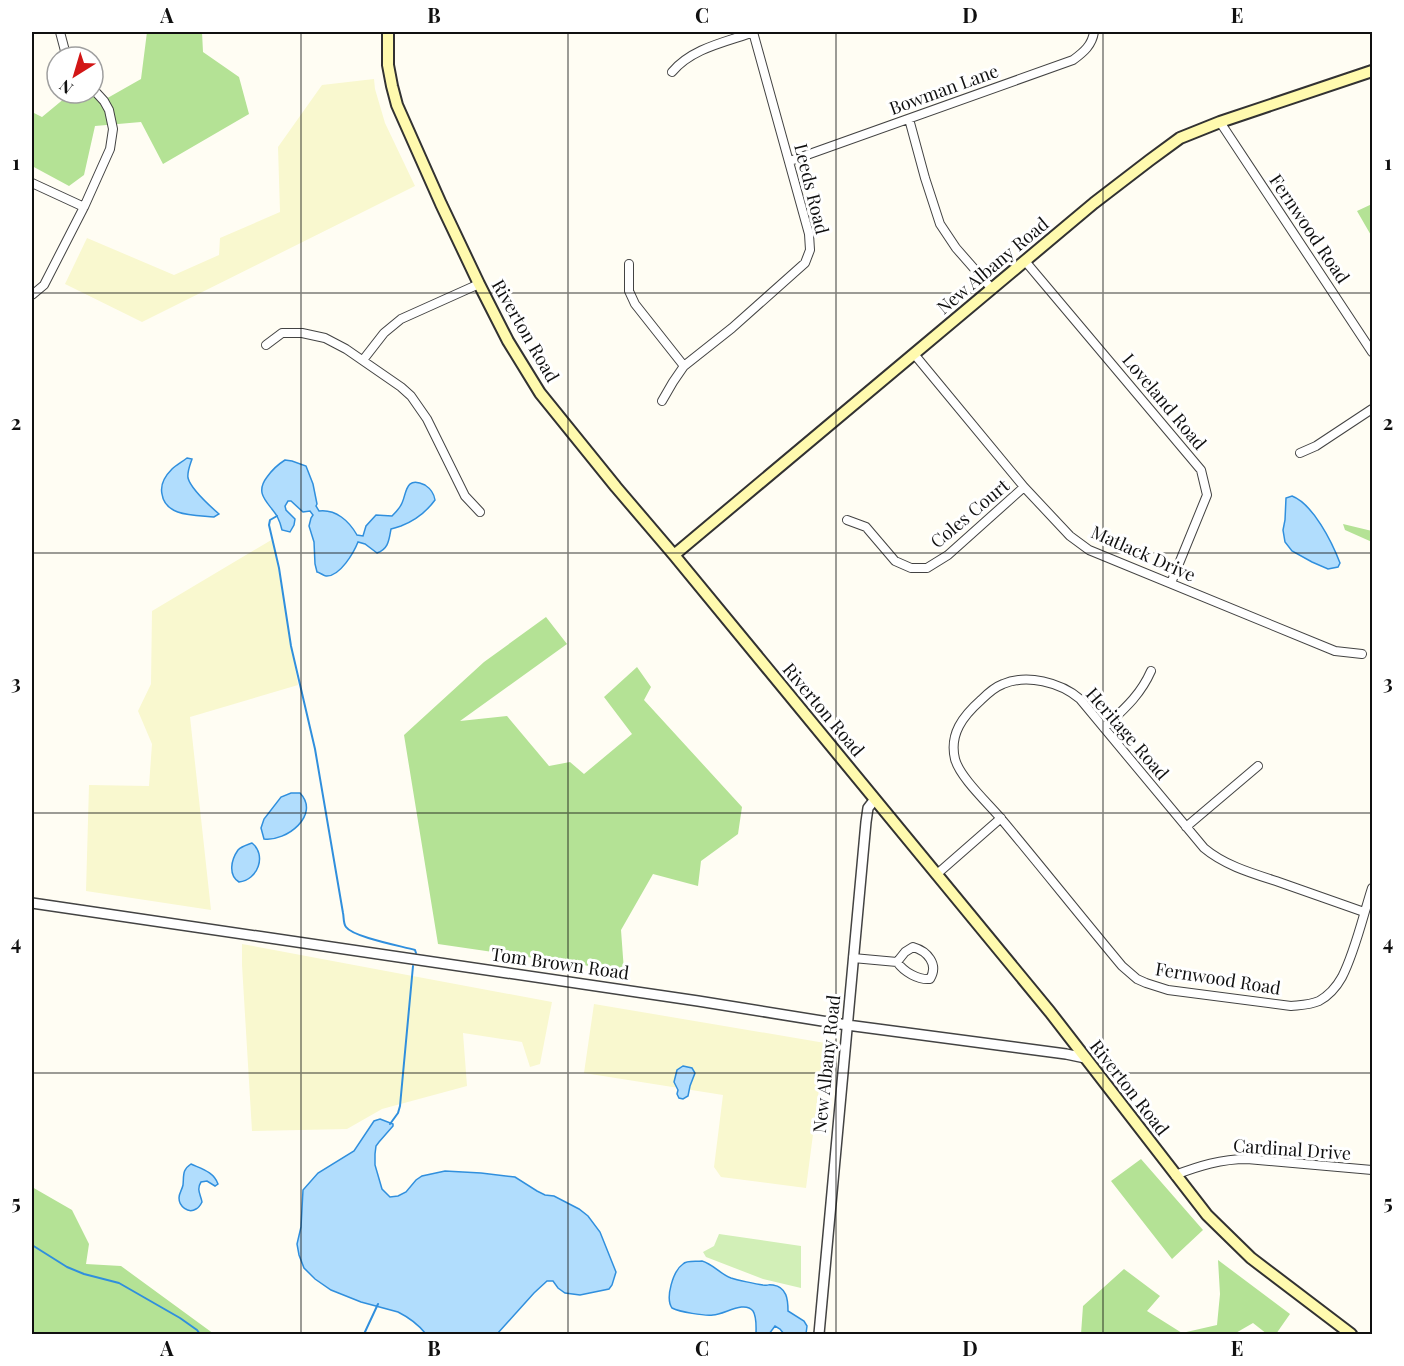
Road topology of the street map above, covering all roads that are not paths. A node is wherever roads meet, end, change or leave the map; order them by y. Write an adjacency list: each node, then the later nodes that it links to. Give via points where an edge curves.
1 (388, 32): 14 (main road, Riverton Road, via 388,65 397,105)
2 (754, 32): 5 (street, via 695,53); 9 (street, Leeds Road)
3 (1094, 32): 7 (street, Bowman Lane, via 1087,50 1073,60)
4 (1372, 71): 8 (main road, New Albany Road)
5 (672, 72)
6 (105, 103): 11 (street, via 113,129 110,149)
7 (909, 119): 9 (street, Bowman Lane); 15 (street, via 940,224)
8 (1220, 122): 12 (main road, New Albany Road, via 1180,138 1157,154); 18 (street, Fernwood Road)
9 (790, 161): 21 (street, Leeds Road, via 809,234 810,250 805,263)
10 (32, 183): 11 (street)
11 (84, 207): 16 (street, via 44,285)
12 (1025, 261): 15 (main road, New Albany Road); 29 (street, Loveland Road, via 1202,470 1207,495)
13 (629, 264): 21 (street, via 629,291 635,304)
14 (478, 284): 20 (street, via 401,319); 28 (main road, Riverton Road, via 540,393)
15 (992, 289): 19 (main road, New Albany Road)
16 (32, 295)
17 (266, 345): 20 (street, via 282,333 302,333 325,338)
18 (1372, 352)
19 (914, 354): 25 (street, Matlack Drive); 28 (main road, New Albany Road)
20 (363, 360): 26 (street, via 411,396 427,419 465,496)
21 (684, 366): 22 (street, Leeds Road)
22 (662, 401)
23 (1372, 409): 24 (street)
24 (1300, 453)
25 (1024, 487): 27 (street, Coles Court, via 948,555 927,568 911,568 896,561 866,527); 29 (street, Matlack Drive, via 1070,536 1089,550)
26 (480, 512)
27 (847, 520)
28 (674, 555): 34 (main road, Riverton Road)
29 (1171, 583): 30 (street, Matlack Drive, via 1335,651)
30 (1362, 654)
31 (1151, 671): 32 (street, via 1136,698)
32 (1104, 728): 35 (street, Heritage Road, via 1080,699 1059,686 1029,679 1000,685 987,694 959,724 953,746 964,776); 36 (street, Heritage Road)
33 (1258, 766): 36 (street)
34 (875, 799): 37 (main road, Riverton Road); 41 (street, New Albany Road, via 868,808 866,822)
35 (1001, 818): 37 (street); 40 (street, Fernwood Road, via 1122,966 1137,979 1168,990 1291,1006 1318,1001 1341,980)
36 (1186, 827): 40 (street, Heritage Road, via 1204,849 1227,863)
37 (937, 874): 44 (main road, Riverton Road)
38 (1372, 888): 40 (street, Fernwood Road)
39 (32, 903): 43 (street, Tom Brown Road)
40 (1364, 912)
41 (853, 958): 42 (street); 43 (street, New Albany Road)
42 (897, 962): 42 (street, via 913,947 931,960 934,973 924,980)
43 (847, 1025): 44 (street, Tom Brown Road); 47 (street, New Albany Road)
44 (1084, 1058): 46 (main road, Riverton Road)
45 (1372, 1170): 46 (street, Cardinal Drive, via 1229,1159)
46 (1175, 1175): 48 (main road, Riverton Road, via 1207,1215 1251,1258)
47 (819, 1335)
48 (1351, 1335)

